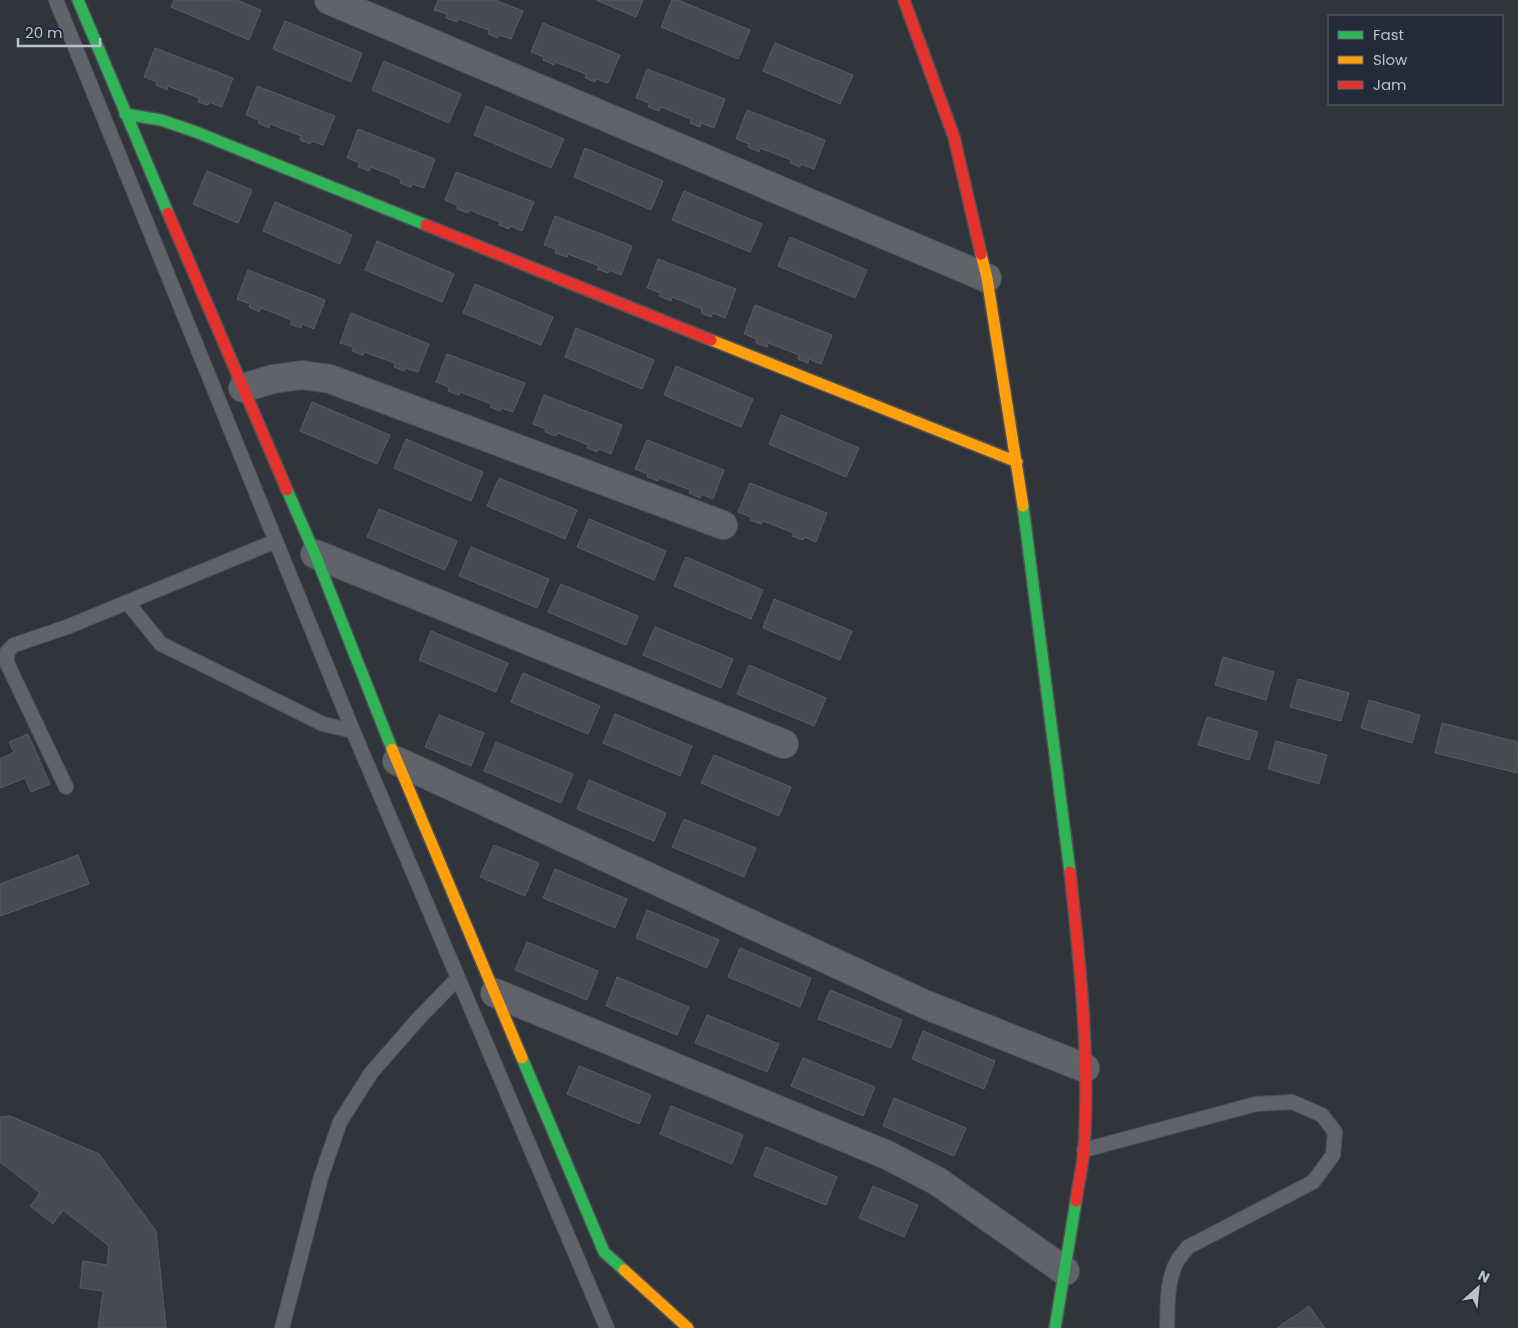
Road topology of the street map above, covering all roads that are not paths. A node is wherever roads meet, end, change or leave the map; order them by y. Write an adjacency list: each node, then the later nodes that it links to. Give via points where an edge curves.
1 (56, 0): 10 (lane)
2 (78, 0): 5 (street)
3 (329, 0): 6 (street)
4 (904, 0): 6 (street, via 954,137)
5 (125, 114): 7 (street); 8 (street, via 161,120 196,132)
6 (987, 278): 8 (street)
7 (243, 388): 9 (street, via 302,375 330,379); 11 (street)
8 (1017, 462): 19 (street, via 1065,827 1078,946)
9 (723, 525)
10 (276, 541): 12 (lane); 13 (lane)
11 (315, 554): 14 (street); 15 (street)
12 (127, 602): 13 (lane, via 154,638 170,649 323,724); 16 (lane, via 14,645 7,652 7,663)
13 (353, 731): 17 (lane)
14 (784, 744)
15 (397, 761): 18 (street); 19 (street, via 924,1004)
16 (66, 788)
17 (458, 978): 22 (lane, via 371,1073 340,1122 321,1177); 23 (lane)
18 (495, 993): 21 (street, via 886,1155 937,1181); 24 (street, via 604,1252)
19 (1085, 1068): 20 (street)
20 (1084, 1150): 21 (street); 26 (lane, via 1256,1104 1292,1102 1322,1115 1335,1132 1333,1155 1313,1182 1188,1247 1172,1273)
21 (1065, 1271): 25 (street)
22 (282, 1328)
23 (607, 1328)
24 (688, 1328)
25 (1055, 1328)
26 (1167, 1328)

